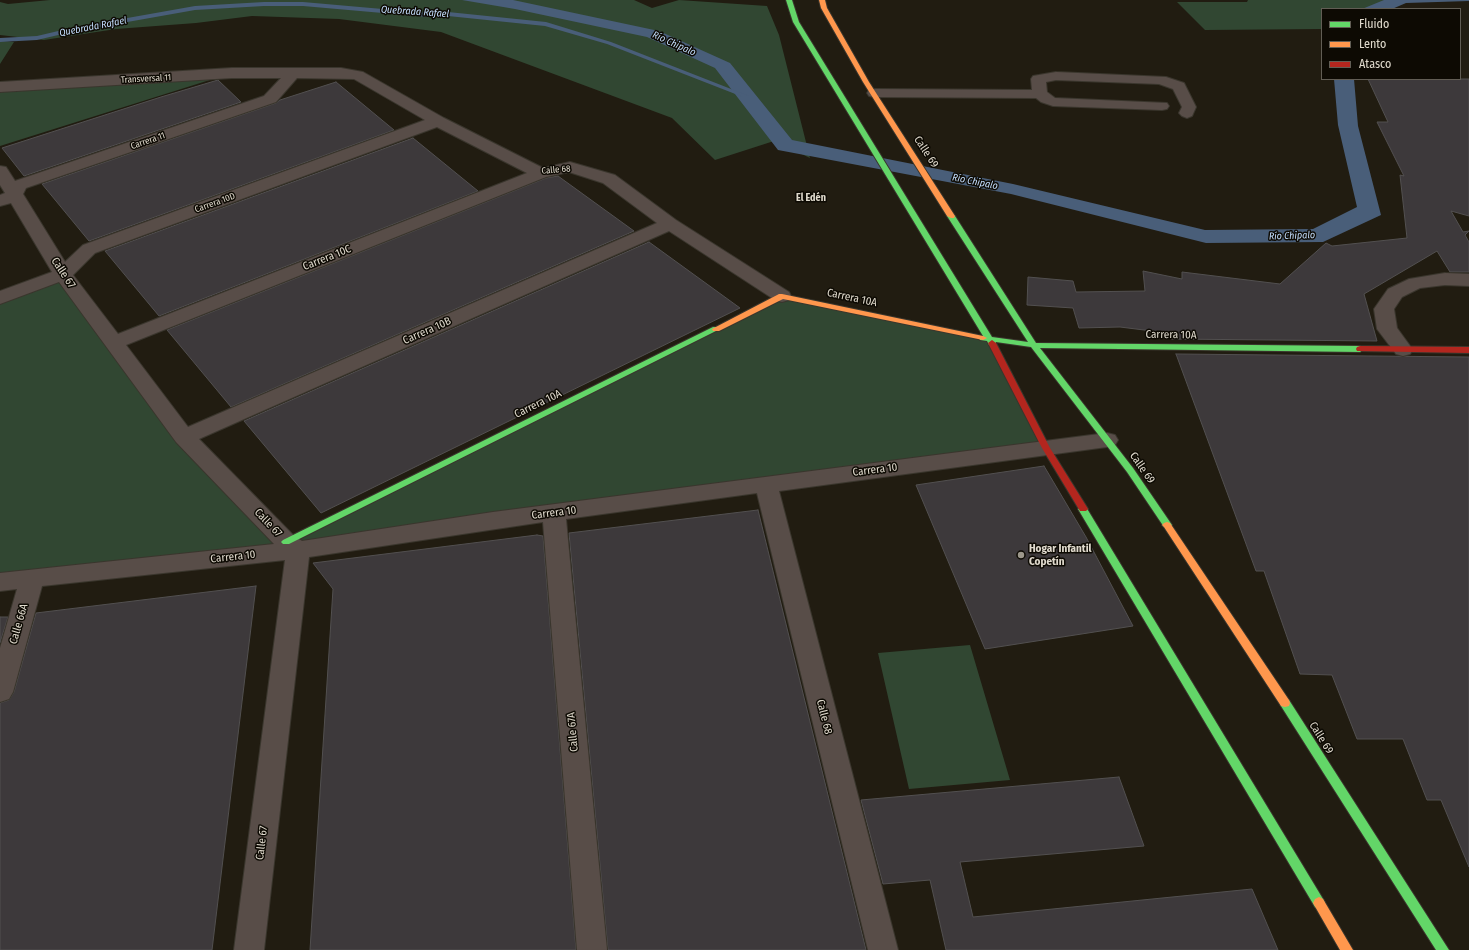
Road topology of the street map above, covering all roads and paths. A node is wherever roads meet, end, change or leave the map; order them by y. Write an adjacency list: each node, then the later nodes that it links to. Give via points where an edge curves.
1 (789, 0): 18 (street, via 796,22)
2 (822, 0): 5 (street, Calle 69, via 824,8)
3 (292, 74): 4 (street, Transversal 11, via 232,73); 9 (street, Calle 68, via 358,75); 12 (street, Carrera 11, via 270,99 20,185)
4 (0, 88)
5 (874, 93): 6 (lane); 20 (street, Calle 69)
6 (1040, 94): 7 (lane, via 1053,102); 8 (lane, via 1038,79 1045,77 1161,80 1179,86 1189,107)
7 (1162, 106)
8 (1188, 113)
9 (438, 121): 11 (street, Calle 68); 14 (street, Carrera 10D, via 89,249)
10 (0, 171): 12 (street, Calle 67)
11 (541, 173): 13 (street, Calle 68, via 570,167 610,179); 19 (street, Carrera 10C)
12 (7, 199): 14 (street, Calle 67)
13 (670, 224): 16 (street, Calle 68); 23 (street, Carrera 10B)
14 (62, 274): 17 (street, Carrera 10D); 19 (street, Calle 67)
15 (1469, 280): 21 (street, via 1445,279 1416,283 1395,293 1384,309 1387,329)
16 (782, 296): 18 (street, Carrera 10A); 28 (street, Carrera 10A)
17 (0, 298)
18 (990, 339): 20 (street, Carrera 10A); 25 (street)
19 (114, 343): 23 (street, Calle 67)
20 (1034, 346): 21 (street, Carrera 10A); 24 (street, Calle 69)
21 (1403, 350): 22 (street, Carrera 10A)
22 (1469, 350)
23 (184, 437): 28 (street, Calle 67)
24 (1107, 440): 25 (street, Carrera 10); 36 (street, Calle 69, via 1130,470 1270,679)
25 (1046, 448): 26 (street, Carrera 10); 35 (street)
26 (766, 484): 27 (street, Carrera 10); 34 (street, Calle 68)
27 (554, 513): 28 (street, Carrera 10); 33 (street, Calle 67A)
28 (292, 546): 29 (street, Carrera 10); 32 (street, Calle 67)
29 (32, 579): 30 (street, Carrera 10); 31 (street, Calle 66A)
30 (0, 582)
31 (0, 692)
32 (249, 950)
33 (592, 950)
34 (882, 950)
35 (1347, 950)
36 (1443, 950)

